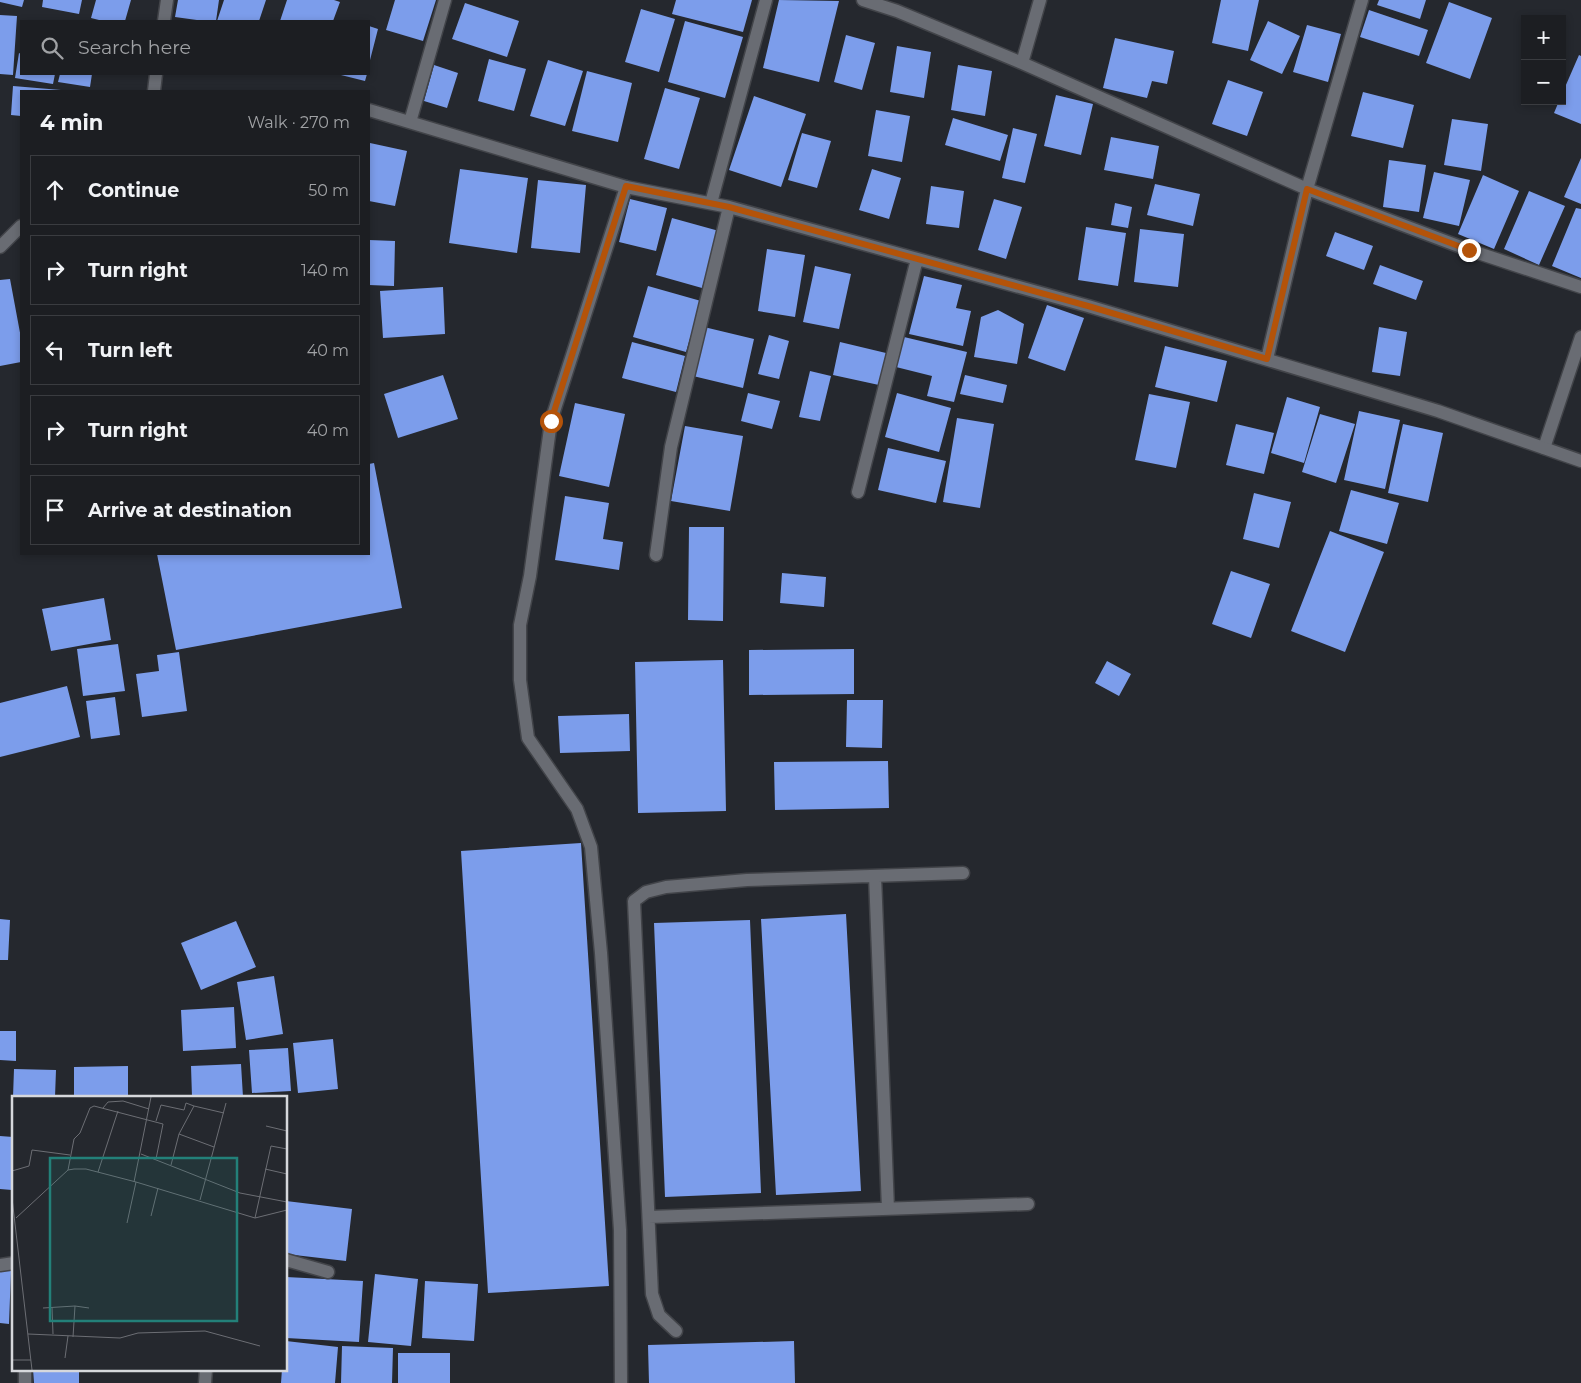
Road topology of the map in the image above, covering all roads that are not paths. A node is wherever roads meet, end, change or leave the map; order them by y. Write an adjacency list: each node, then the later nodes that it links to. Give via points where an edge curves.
1 (167, 0): 8 (street)
2 (445, 0): 13 (street)
3 (766, 0): 16 (street)
4 (863, 0): 7 (street)
5 (1040, 0): 9 (street)
6 (1362, 0): 15 (street)
7 (898, 6): 9 (street)
8 (164, 20)
9 (1022, 63): 15 (street)
10 (156, 75): 11 (street)
11 (154, 90)
12 (370, 110): 13 (street)
13 (410, 122): 14 (street)
14 (626, 186): 16 (street); 40 (street, via 551,421 530,576 520,625 520,680 528,738 577,809 591,847 620,1230)
15 (1307, 189): 21 (street, via 1469,250); 23 (street)
16 (711, 203): 17 (street)
17 (729, 207): 20 (street); 27 (street, via 671,447)
18 (20, 227): 19 (street)
19 (0, 247)
20 (917, 259): 23 (street); 26 (street)
21 (1581, 287)
22 (1581, 337): 24 (street)
23 (1267, 359): 24 (street, via 1438,411)
24 (1544, 448): 25 (street)
25 (1581, 461)
26 (858, 492)
27 (656, 555)
28 (963, 873): 29 (street)
29 (875, 876): 31 (street); 32 (street, via 747,880 666,887 646,892 634,901)
30 (1028, 1204): 31 (street)
31 (888, 1209): 32 (street)
32 (649, 1217): 35 (street, via 652,1294 660,1314)
33 (288, 1261): 34 (street)
34 (328, 1272)
35 (676, 1332)
36 (25, 1370): 38 (street)
37 (206, 1370): 39 (street)
38 (25, 1383)
39 (205, 1383)
40 (622, 1383)

